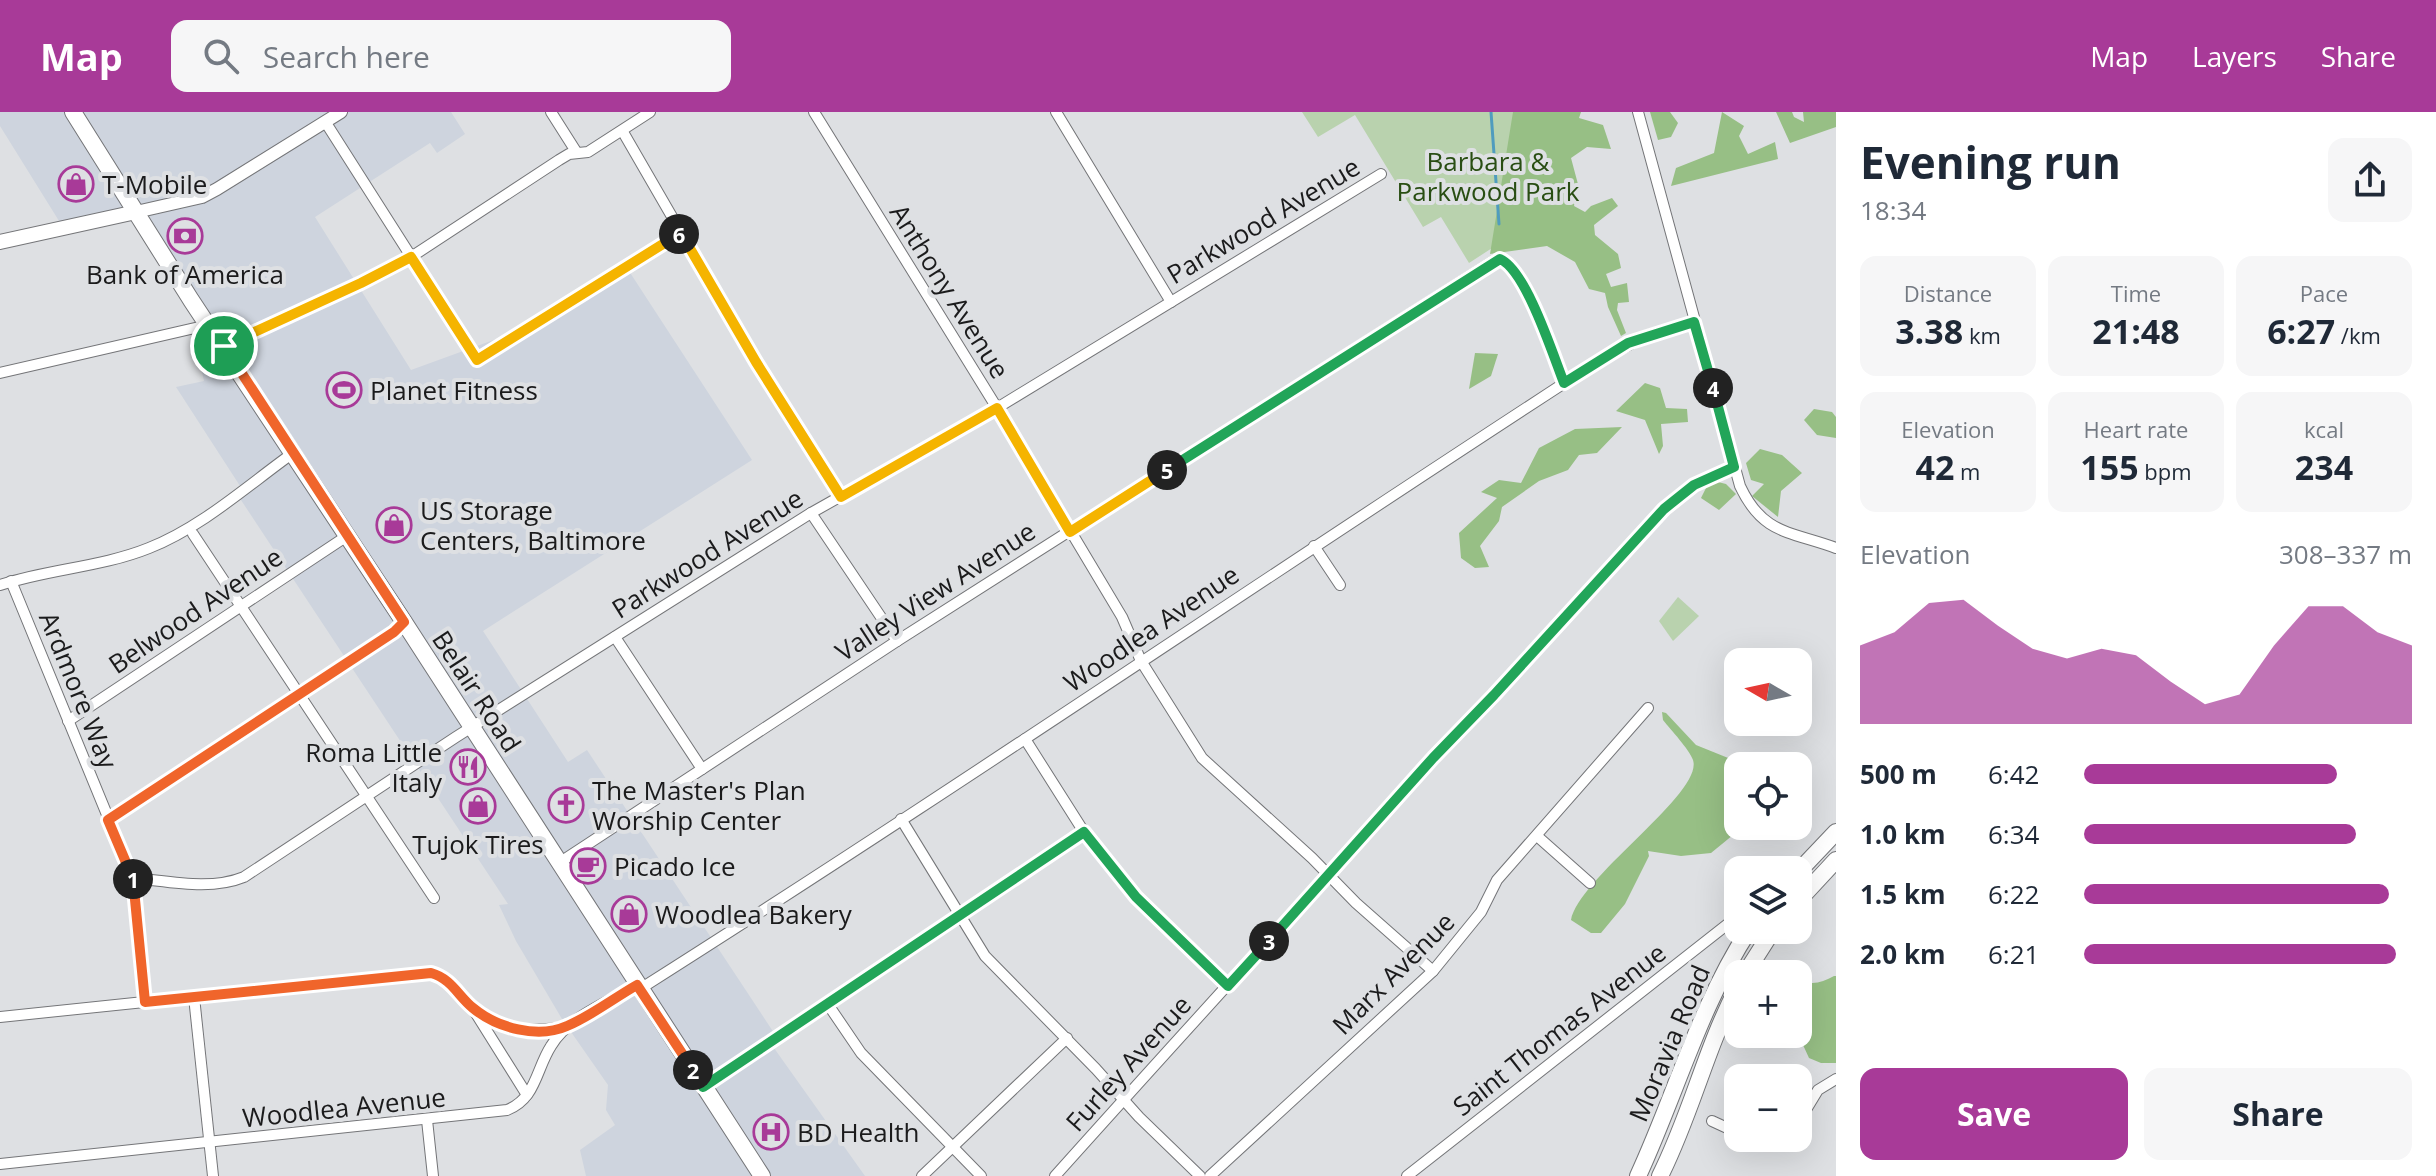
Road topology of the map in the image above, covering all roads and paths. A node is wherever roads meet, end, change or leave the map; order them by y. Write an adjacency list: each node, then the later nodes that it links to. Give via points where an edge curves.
1 (73, 112): 12 (main road, Belair Road)
2 (341, 112): 8 (street)
3 (551, 112): 10 (street)
4 (650, 112): 9 (street)
5 (814, 112): 22 (street, Anthony Avenue)
6 (1056, 112): 16 (street)
7 (1638, 112): 17 (street)
8 (326, 123): 12 (street, via 202,197); 15 (street)
9 (623, 132): 10 (street); 13 (street)
10 (577, 153): 15 (street)
11 (1381, 174): 16 (street, Parkwood Avenue)
12 (136, 212): 14 (main road); 18 (main road, Belair Road)
13 (681, 233): 15 (street, via 477,360); 25 (street)
14 (0, 242)
15 (411, 257): 19 (street)
16 (1171, 302): 22 (street, Parkwood Avenue)
17 (1694, 322): 21 (street, Woodlea Avenue, via 1628,343); 24 (street)
18 (208, 325): 19 (main road, Belair Road); 20 (street)
19 (224, 346): 23 (main road, Belair Road)
20 (0, 373)
21 (1564, 383): 27 (street, Valley View Avenue, via 1544,325 1511,267 1500,259); 30 (street, Woodlea Avenue)
22 (997, 408): 25 (street, Parkwood Avenue); 27 (street, Anthony Avenue)
23 (293, 453): 29 (main road, Belair Road); 32 (street, via 190,528 151,547)
24 (1734, 467): 31 (street, via 1747,500 1764,521); 54 (street, Furley Avenue, via 1694,485 1664,509)
25 (841, 497): 26 (street, Parkwood Avenue)
26 (811, 513): 36 (street, Parkwood Avenue); 37 (street)
27 (1070, 532): 37 (street, Valley View Avenue); 38 (street, Anthony Avenue, via 1122,617)
28 (193, 534): 34 (street)
29 (347, 536): 34 (street, Belwood Avenue); 35 (main road, Belair Road)
30 (1314, 546): 33 (street); 38 (street, Woodlea Avenue)
31 (1836, 548)
32 (6, 583): 41 (street, Ardmore Way)
33 (1340, 585)
34 (241, 606): 39 (street); 41 (street, Belwood Avenue)
35 (404, 622): 39 (street); 42 (main road, Belair Road)
36 (615, 637): 42 (street, Parkwood Avenue); 44 (street)
37 (897, 641): 44 (street, Valley View Avenue)
38 (1141, 661): 43 (street, Woodlea Avenue); 54 (street, Anthony Avenue, via 1202,758)
39 (299, 693): 45 (street); 47 (street)
40 (1648, 708): 50 (street, Marx Avenue)
41 (68, 721): 47 (street, Ardmore Way)
42 (472, 727): 45 (street, Parkwood Avenue); 53 (main road, Belair Road)
43 (1025, 739): 46 (street, Woodlea Avenue); 48 (street)
44 (702, 769): 53 (street, Valley View Avenue)
45 (367, 796): 55 (street, Parkwood Avenue, via 236,880 209,884); 58 (street)
46 (901, 819): 59 (street); 64 (street, Woodlea Avenue)
47 (108, 820): 55 (street, Ardmore Way)
48 (1084, 832): 59 (street); 63 (street, via 1136,897)
49 (1836, 832): 51 (main road)
50 (1537, 836): 56 (street); 62 (street, Marx Avenue, via 1497,880 1481,912)
51 (1812, 857)
52 (1836, 860): 57 (main road)
53 (559, 863): 64 (main road, Belair Road)
54 (1330, 876): 62 (street, Anthony Avenue); 63 (street, Furley Avenue)
55 (133, 878): 66 (street, Ardmore Way)
56 (1590, 883)
57 (1812, 886)
58 (434, 898)
59 (960, 914): 67 (street); 73 (street, via 985,956)
60 (1724, 927): 93 (street, Saint Thomas Avenue)
61 (1741, 944): 94 (main road, Moravia Road, via 1710,998)
62 (1433, 971): 92 (street, Marx Avenue)
63 (1228, 986): 77 (street, Furley Avenue)
64 (638, 987): 72 (street, Woodlea Avenue); 75 (main road, Belair Road)
65 (194, 997): 66 (street); 69 (street, via 423,973 447,980); 82 (street)
66 (145, 1002): 71 (street)
67 (827, 1003): 75 (street); 83 (street, via 861,1053)
68 (0, 1006): 71 (street)
69 (472, 1007): 72 (street, via 517,1029); 76 (street)
70 (1724, 1016): 95 (main road, Moravia Road)
71 (0, 1017)
72 (567, 1027): 76 (street, Woodlea Avenue, via 549,1048)
73 (1067, 1038): 77 (street); 83 (street)
74 (1836, 1079): 78 (street)
75 (703, 1087): 87 (main road, Belair Road)
76 (527, 1095): 79 (street, Woodlea Avenue, via 507,1110)
77 (1125, 1099): 90 (street, Furley Avenue); 91 (street)
78 (1812, 1100)
79 (427, 1120): 82 (street, Woodlea Avenue); 86 (street)
80 (1712, 1121): 81 (street)
81 (1724, 1127)
82 (209, 1143): 84 (street, Woodlea Avenue); 85 (street)
83 (953, 1146): 88 (street); 89 (street)
84 (0, 1164)
85 (213, 1176)
86 (433, 1176)
87 (762, 1176)
88 (922, 1176)
89 (981, 1176)
90 (1055, 1176)
91 (1200, 1176)
92 (1210, 1176)
93 (1407, 1176)
94 (1638, 1176)
95 (1660, 1176)

